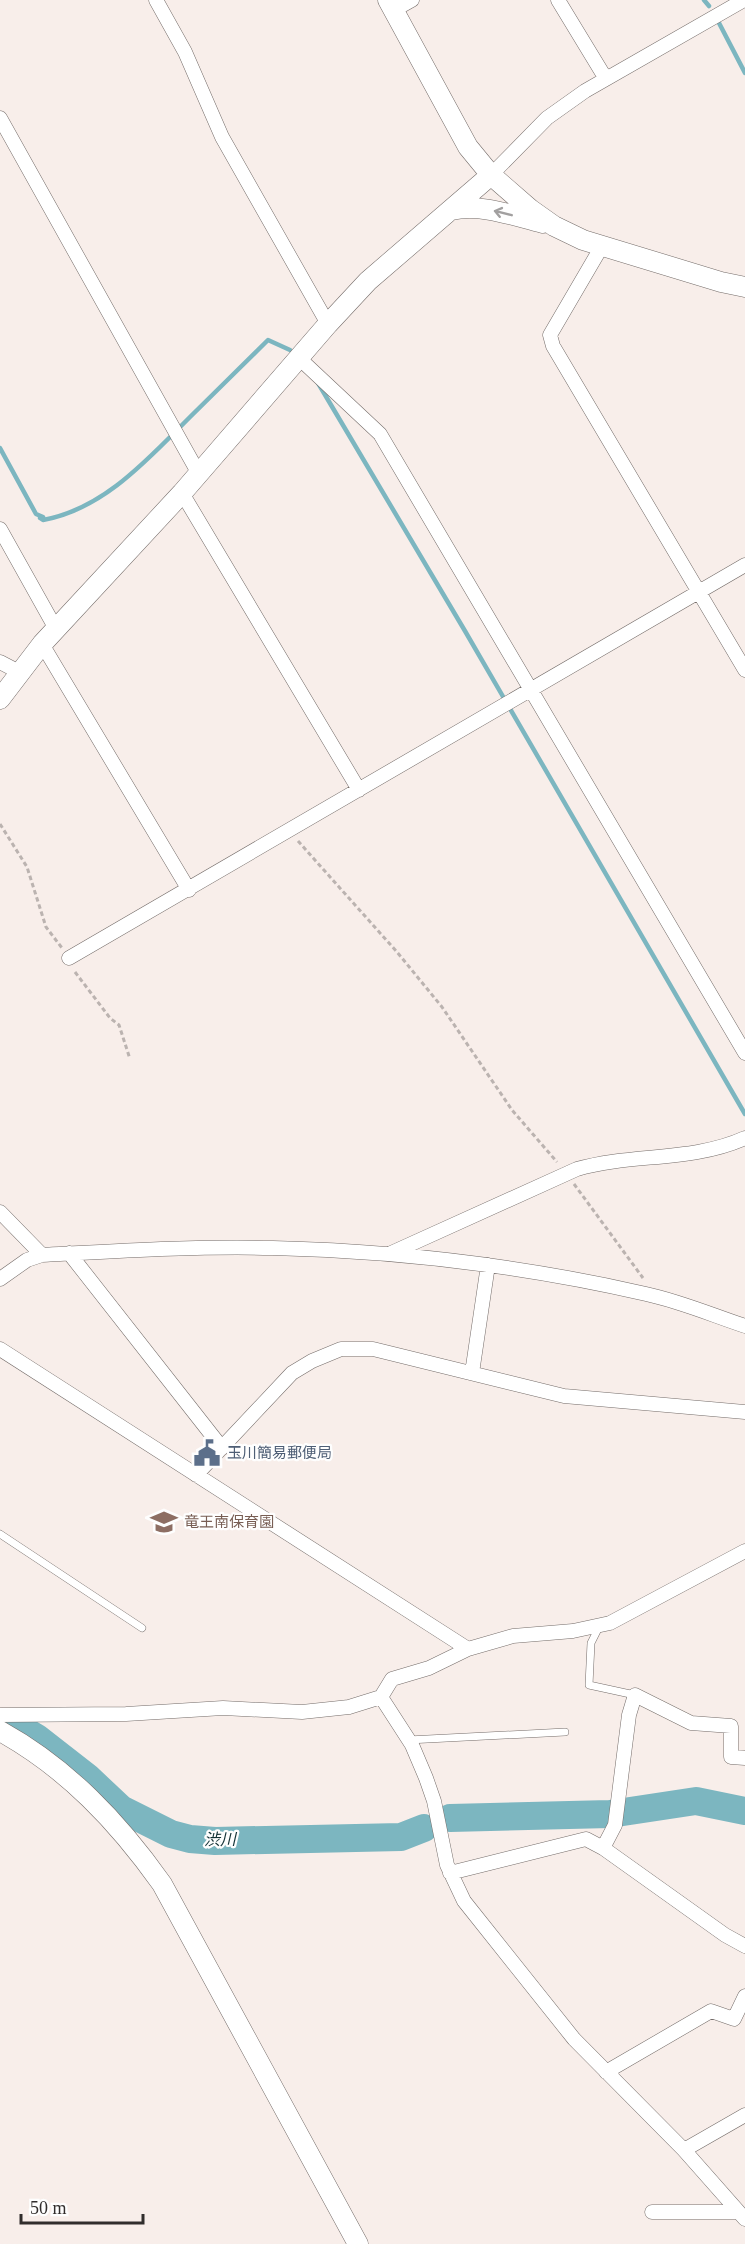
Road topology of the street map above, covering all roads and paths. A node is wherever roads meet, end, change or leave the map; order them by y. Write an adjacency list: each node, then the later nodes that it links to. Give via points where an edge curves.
1 (156, 0): 13 (street, via 185,52 222,136)
2 (412, 0): 5 (street)
3 (558, 0): 6 (street)
4 (744, 0): 6 (street)
5 (391, 5): 8 (street, via 468,147)
6 (606, 80): 8 (street, via 547,118)
7 (0, 118): 15 (street)
8 (491, 175): 9 (street); 10 (street)
9 (451, 210): 10 (street, one-way to 9, via 490,210); 13 (street, via 368,281)
10 (554, 226): 11 (street)
11 (602, 246): 12 (street); 19 (street, via 550,335 553,346)
12 (745, 287)
13 (328, 324): 14 (street)
14 (300, 359): 15 (street); 25 (street, via 380,434)
15 (199, 474): 16 (street)
16 (182, 493): 20 (street); 27 (street)
17 (0, 529): 20 (street)
18 (745, 564): 19 (street)
19 (699, 593): 23 (street); 25 (street)
20 (56, 628): 21 (street)
21 (42, 644): 24 (street); 29 (street)
22 (0, 662): 24 (street)
23 (745, 670)
24 (19, 672): 26 (street)
25 (531, 689): 27 (street); 31 (street)
26 (0, 699)
27 (358, 790): 28 (street)
28 (289, 831): 29 (street); 33 (path, via 434,997 512,1110)
29 (189, 890): 30 (street)
30 (69, 958)
31 (745, 1053)
32 (745, 1138): 33 (street, via 688,1154 599,1162)
33 (567, 1174): 37 (street); 40 (path, via 646,1282)
34 (0, 1212): 36 (street)
35 (69, 1253): 36 (street); 37 (street, via 273,1248); 45 (street)
36 (42, 1255): 39 (street, via 27,1260)
37 (387, 1255): 38 (street)
38 (488, 1265): 40 (street); 43 (street)
39 (0, 1279)
40 (648, 1294): 41 (street)
41 (745, 1326)
42 (0, 1349): 46 (street)
43 (472, 1373): 44 (street, via 564,1396); 45 (street, via 373,1349 341,1349 292,1373)
44 (745, 1412)
45 (222, 1448): 46 (street)
46 (196, 1475): 51 (street)
47 (0, 1534): 50 (lane)
48 (745, 1551): 49 (street)
49 (600, 1625): 51 (street, via 513,1636); 52 (lane, via 591,1643 589,1685)
50 (142, 1628)
51 (468, 1649): 53 (street, via 429,1668 392,1679)
52 (635, 1695): 58 (street, via 691,1723 731,1725 731,1757); 59 (street, via 615,1825)
53 (381, 1697): 54 (street, via 349,1707 302,1712 223,1708); 57 (street)
54 (0, 1715)
55 (0, 1731): 68 (street, via 56,1767 94,1801 134,1844 162,1884)
56 (565, 1732): 57 (lane)
57 (408, 1740): 60 (street, via 431,1794)
58 (745, 1758)
59 (603, 1848): 60 (street, via 586,1839); 61 (street)
60 (450, 1873): 63 (street, via 478,1919 574,2039)
61 (745, 1946)
62 (745, 1996): 63 (street, via 734,2019 711,2011)
63 (606, 2072): 65 (street)
64 (745, 2115): 65 (street)
65 (684, 2150): 67 (street)
66 (651, 2212): 67 (street)
67 (742, 2216)
68 (358, 2244)

